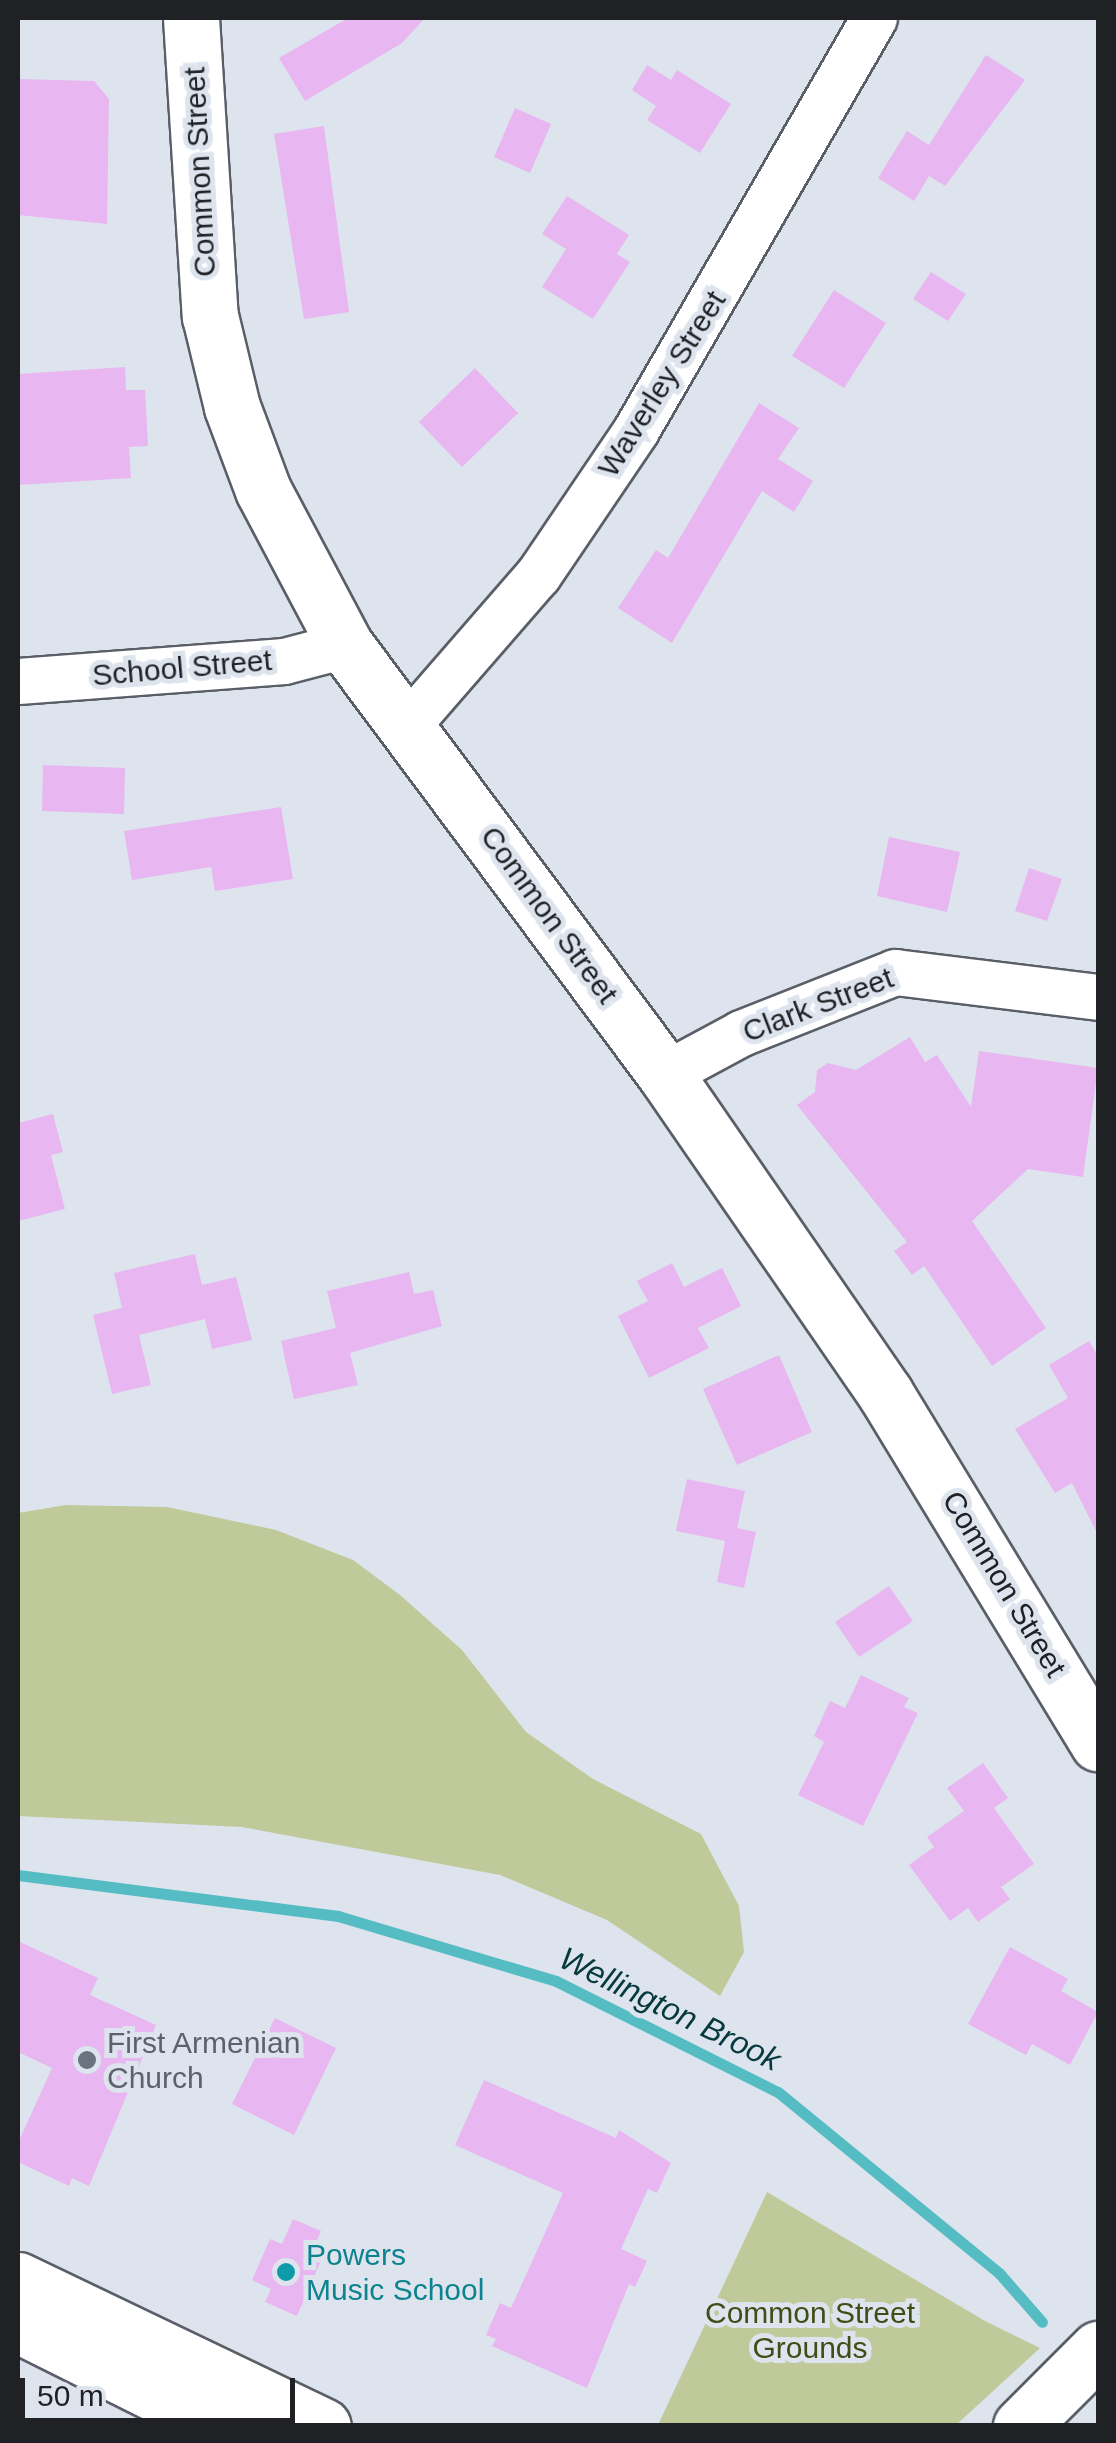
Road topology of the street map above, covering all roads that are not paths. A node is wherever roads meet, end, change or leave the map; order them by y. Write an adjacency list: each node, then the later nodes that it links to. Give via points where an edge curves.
1 (191, 18): 3 (main road, Common Street, via 204,264 222,371 251,462)
2 (874, 18): 5 (street, Waverley Street, via 636,430 538,575)
3 (345, 645): 4 (street, School Street, via 271,662); 5 (main road, Common Street)
4 (18, 681)
5 (410, 722): 7 (main road, Common Street)
6 (1098, 997): 7 (street, Clark Street, via 895,972 731,1038)
7 (665, 1074): 8 (main road, Common Street, via 933,1467)
8 (1098, 1744)
9 (34, 2310): 11 (main road); 12 (main road)
10 (1098, 2349): 13 (main road)
11 (221, 2426)
12 (324, 2426)
13 (1021, 2426)

